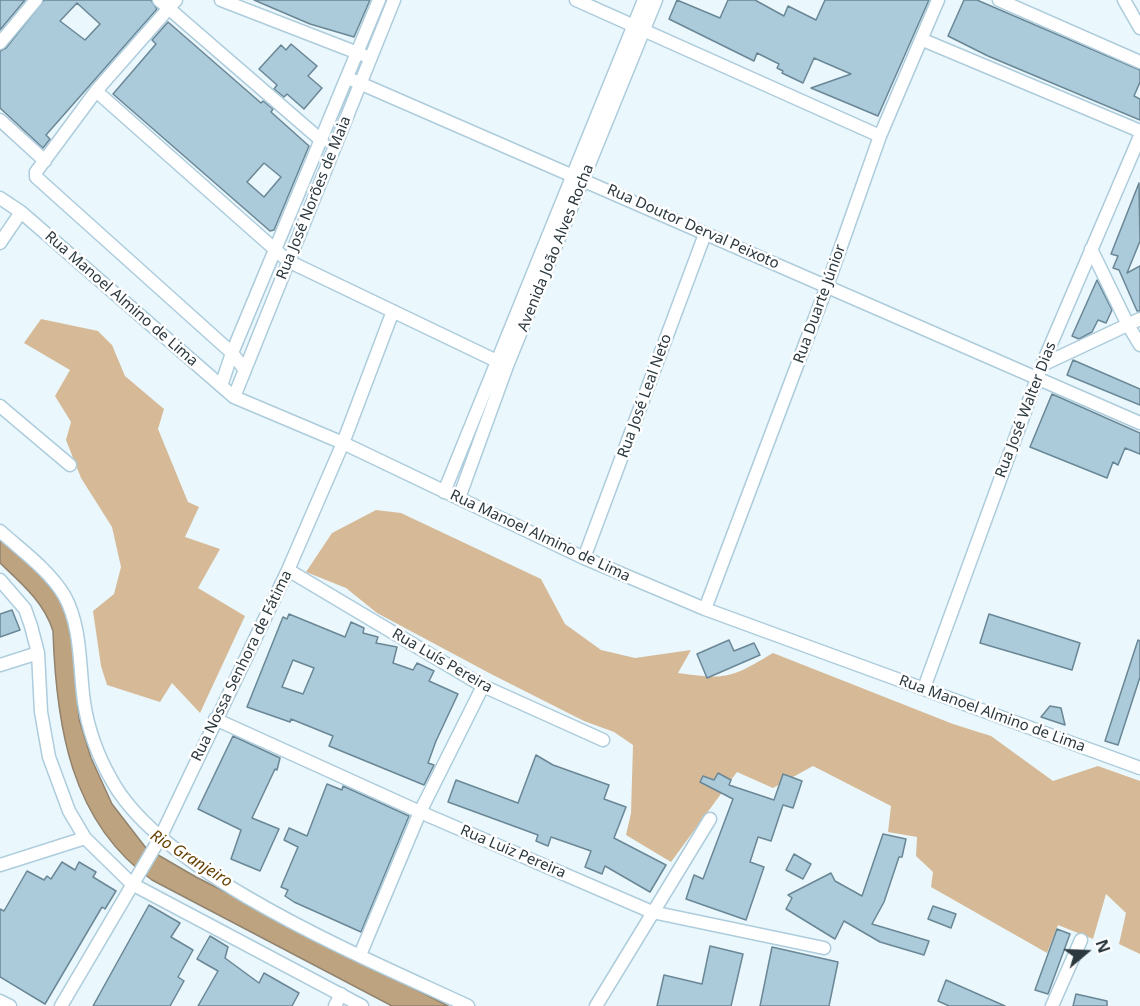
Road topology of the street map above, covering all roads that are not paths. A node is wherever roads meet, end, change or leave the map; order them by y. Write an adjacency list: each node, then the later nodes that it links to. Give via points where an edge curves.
1 (36, 0): 15 (street)
2 (221, 0): 16 (street)
3 (379, 0): 16 (street, Rua José Norões de Maia)
4 (394, 0): 17 (street, Rua José Norões de Maia)
5 (576, 0): 12 (street)
6 (644, 0): 12 (street, Avenida João Alves Rocha)
7 (656, 0): 12 (street, Avenida João Alves Rocha)
8 (938, 0): 14 (street, Rua Duarte Júnior)
9 (999, 0): 18 (street)
10 (1130, 2): 13 (street)
11 (167, 3): 20 (street); 25 (street)
12 (639, 28): 23 (street); 27 (street, Avenida João Alves Rocha)
13 (1140, 28)
14 (923, 40): 22 (street); 23 (street, Rua Duarte Júnior)
15 (0, 43)
16 (357, 54): 17 (street); 19 (street, Rua José Norões de Maia)
17 (370, 58): 19 (street, Rua José Norões de Maia)
18 (1140, 62)
19 (354, 79): 25 (street, Rua José Norões de Maia); 27 (street, Rua Doutor Derval Peixoto); 34 (street, Rua José Norões de Maia)
20 (96, 91): 26 (street); 33 (street)
21 (0, 120): 26 (street)
22 (1140, 131)
23 (880, 136): 35 (street, Rua Duarte Júnior)
24 (1140, 136): 32 (street, Rua José Walter Dias)
25 (322, 141): 33 (street, Rua José Norões de Maia)
26 (45, 161): 40 (street, via 36,177)
27 (579, 177): 30 (street, Rua Doutor Derval Peixoto); 41 (street, Avenida João Alves Rocha)
28 (0, 198): 29 (street, Rua Manoel Almino de Lima)
29 (21, 212): 31 (street); 45 (street, Rua Manoel Almino de Lima)
30 (705, 234): 35 (street, Rua Doutor Derval Peixoto); 54 (street, Rua José Leal Neto)
31 (0, 243)
32 (1091, 249): 38 (street); 42 (street, Rua José Walter Dias)
33 (276, 252): 34 (street); 40 (street, Rua José Norões de Maia)
34 (288, 261): 36 (street); 43 (street, Rua José Norões de Maia)
35 (827, 286): 44 (street, Rua Doutor Derval Peixoto); 57 (street, Rua Duarte Júnior)
36 (393, 311): 41 (street); 49 (street, Rua Nossa Senhora de Fátima)
37 (1140, 319): 38 (street)
38 (1128, 325): 39 (street); 42 (street)
39 (1140, 345)
40 (232, 353): 43 (street); 45 (street, Rua José Norões de Maia)
41 (502, 363): 51 (street, Avenida João Alves Rocha); 52 (street, Avenida João Alves Rocha)
42 (1042, 365): 44 (street, Rua José Walter Dias)
43 (244, 370): 46 (street, Rua José Norões de Maia)
44 (1036, 380): 48 (street, Rua Doutor Derval Peixoto); 61 (street, Rua José Walter Dias)
45 (221, 386): 46 (street, Rua Manoel Almino de Lima)
46 (234, 397): 49 (street, Rua Manoel Almino de Lima)
47 (0, 406): 50 (street)
48 (1140, 423)
49 (344, 443): 51 (street, Rua Manoel Almino de Lima); 55 (street, Rua Nossa Senhora de Fátima)
50 (70, 465)
51 (444, 492): 52 (street, Rua Manoel Almino de Lima)
52 (459, 498): 54 (street, Rua Manoel Almino de Lima)
53 (0, 531): 68 (street, via 42,568 65,598 77,639 84,703 95,742 112,781)
54 (584, 558): 57 (street, Rua Manoel Almino de Lima)
55 (288, 570): 60 (street, Rua Luís Pereira); 62 (street, Rua Nossa Senhora de Fátima)
56 (0, 580): 58 (street, via 25,609)
57 (705, 609): 61 (street, Rua Manoel Almino de Lima)
58 (38, 653): 59 (street); 67 (street, via 40,712 47,749 69,811)
59 (0, 665)
60 (483, 686): 63 (street, Rua Luís Pereira); 65 (street)
61 (924, 688): 64 (street, Rua Manoel Almino de Lima)
62 (215, 719): 65 (street, Rua Luiz Pereira); 68 (street, Rua Nossa Senhora de Fátima)
63 (603, 740)
64 (1140, 768)
65 (420, 812): 71 (street, Rua Luiz Pereira); 74 (street)
66 (710, 819): 71 (street)
67 (85, 838): 69 (street); 70 (street)
68 (158, 842): 70 (street, Rua Nossa Senhora de Fátima); 74 (street)
69 (0, 865)
70 (134, 880): 75 (street); 78 (street, Rua Nossa Senhora de Fátima)
71 (652, 912): 73 (street, Rua Luiz Pereira); 82 (street)
72 (1081, 940): 83 (street)
73 (824, 948)
74 (360, 955): 81 (street)
75 (341, 994): 79 (street); 80 (street)
76 (0, 1000): 77 (street)
77 (10, 1006)
78 (61, 1006)
79 (334, 1006)
80 (362, 1006)
81 (468, 1006)
82 (596, 1006)
83 (1052, 1006)

